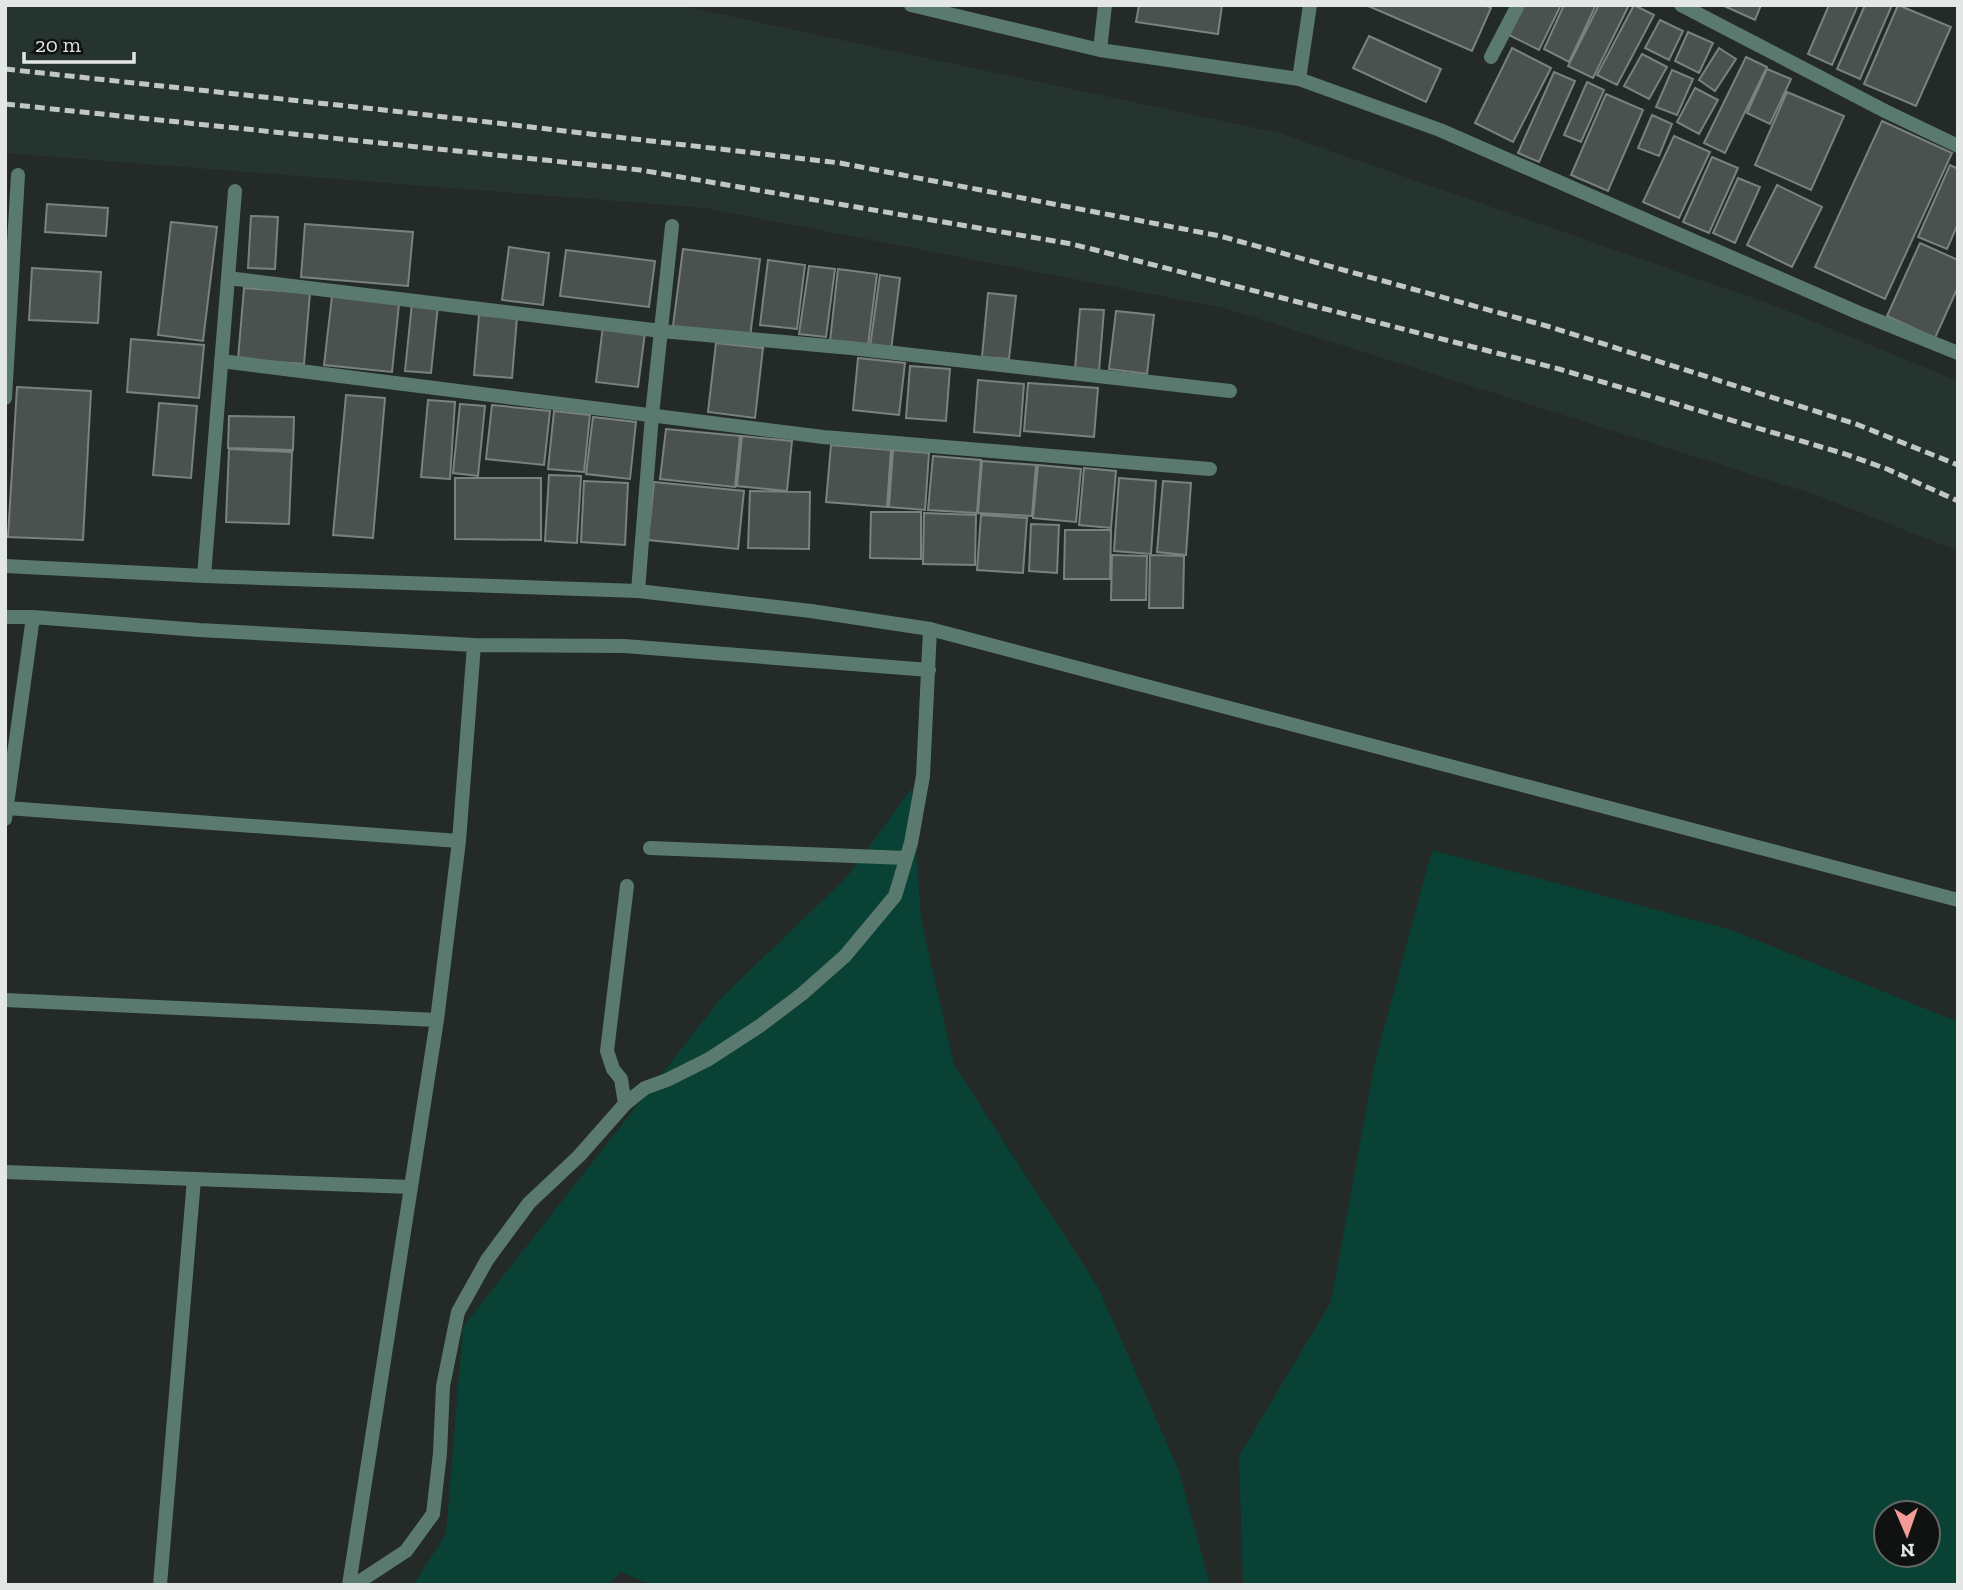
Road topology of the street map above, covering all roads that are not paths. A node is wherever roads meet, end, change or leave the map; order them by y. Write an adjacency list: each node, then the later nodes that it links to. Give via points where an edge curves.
1 (911, 5): 6 (street)
2 (1105, 5): 6 (street)
3 (1310, 5): 8 (street)
4 (1518, 5): 7 (street)
5 (1681, 5): 9 (street)
6 (1100, 50): 8 (street)
7 (1490, 57)
8 (1299, 79): 15 (street, via 1440,130)
9 (1958, 146)
10 (18, 176): 18 (street)
11 (235, 191): 13 (street)
12 (672, 226): 14 (street)
13 (228, 278): 14 (street); 16 (street)
14 (661, 331): 17 (street); 19 (street)
15 (1958, 353)
16 (221, 361): 19 (street); 22 (street)
17 (1230, 391)
18 (5, 398)
19 (652, 415): 20 (street, via 823,437); 23 (street)
20 (1210, 469)
21 (5, 566): 22 (street)
22 (204, 576): 23 (street)
23 (638, 591): 26 (street)
24 (5, 617): 25 (street)
25 (33, 617): 27 (street); 29 (street)
26 (930, 629): 28 (street); 34 (street)
27 (474, 645): 28 (street, via 624,646); 30 (street)
28 (929, 670): 32 (street, via 923,776)
29 (6, 813): 30 (street)
30 (459, 841): 36 (street)
31 (650, 848): 32 (street)
32 (906, 858): 37 (street, via 895,896 845,956 802,994 709,1059 645,1087)
33 (627, 886): 37 (street, via 607,1051 621,1079)
34 (1958, 900)
35 (5, 1000): 36 (street)
36 (437, 1020): 40 (street)
37 (625, 1104): 42 (street, via 529,1203 487,1259 458,1312 445,1373 433,1514 406,1551)
38 (5, 1172): 39 (street)
39 (194, 1179): 40 (street); 41 (street)
40 (411, 1187): 42 (street)
41 (160, 1585)
42 (351, 1585)

